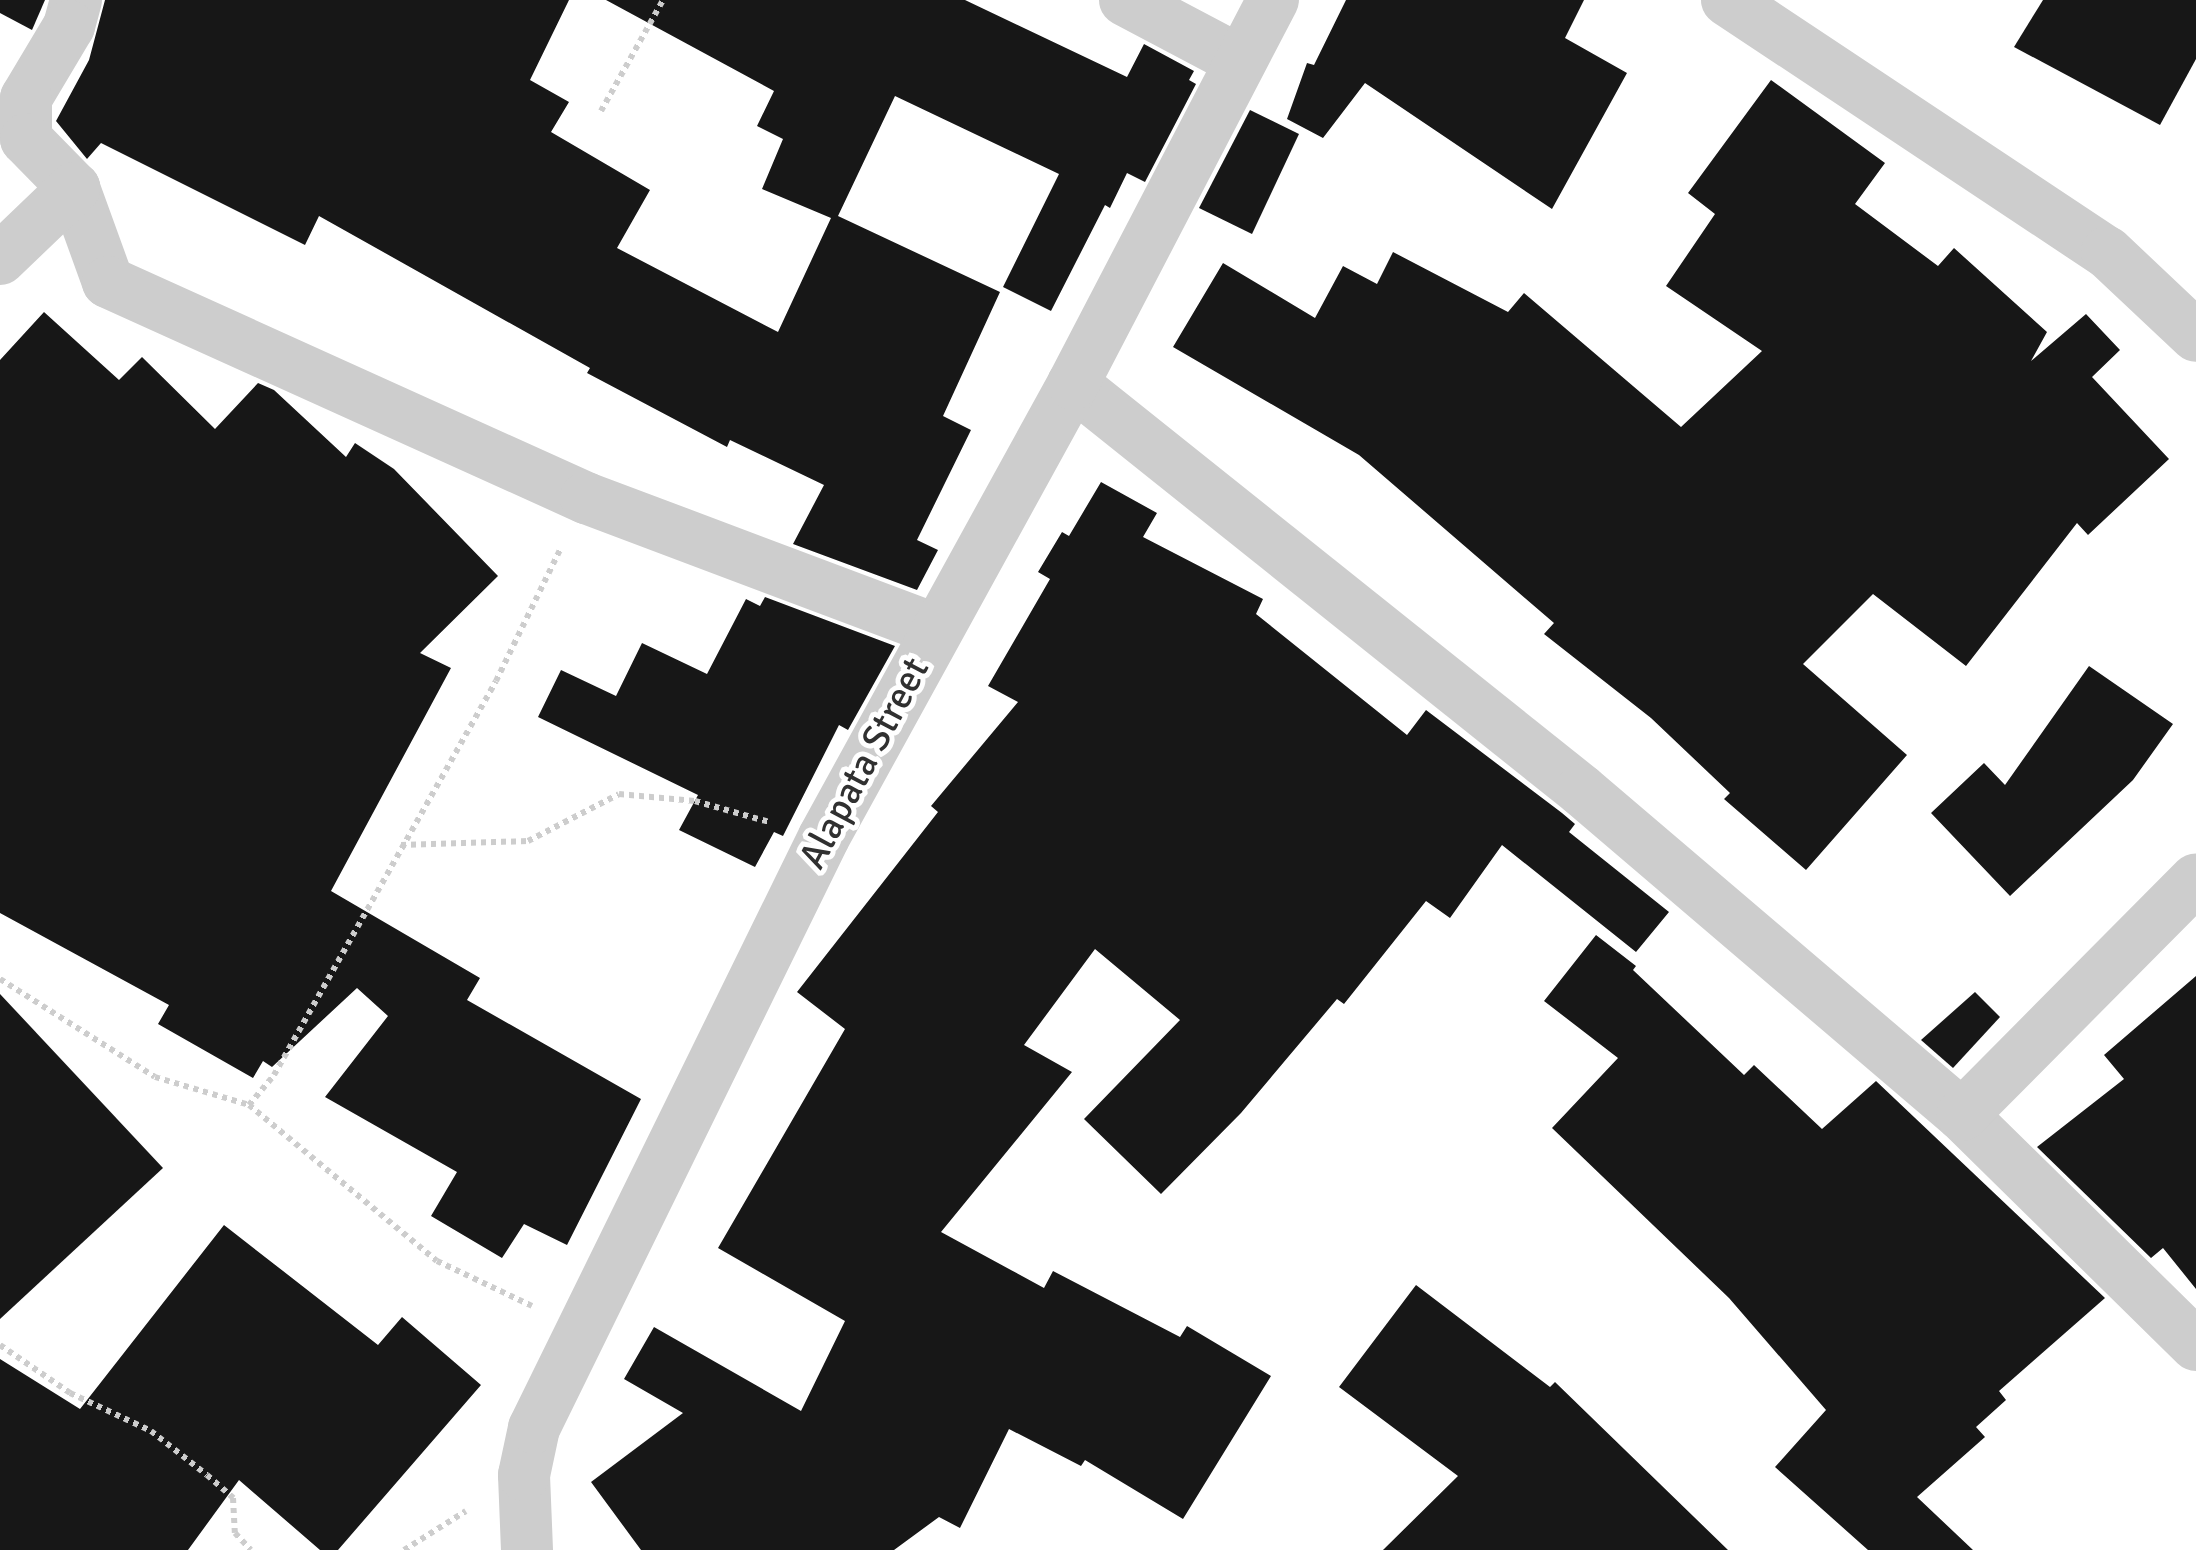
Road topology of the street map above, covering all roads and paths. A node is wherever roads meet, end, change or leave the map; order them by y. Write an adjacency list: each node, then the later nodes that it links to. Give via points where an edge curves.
1 (76, 0): 8 (street, via 69,26 26,98 26,139)
2 (662, 0): 7 (path)
3 (1125, 0): 6 (street)
4 (1273, 0): 6 (street, Alapata Street)
5 (1727, 0): 10 (street, via 2107,252)
6 (1240, 62): 11 (street, Alapata Street)
7 (601, 111)
8 (74, 188): 9 (street); 12 (street, via 108,282)
9 (0, 259)
10 (2196, 336)
11 (1074, 384): 13 (street, Alapata Street); 19 (street, via 1581,790)
12 (586, 498): 13 (street); 15 (path, via 496,680)
13 (935, 629): 14 (street, Alapata Street)
14 (824, 838): 15 (path, via 694,801 619,794 528,841); 20 (street, Alapata Street)
15 (399, 845): 18 (path, via 274,1075)
16 (2196, 879): 19 (street)
17 (0, 980): 18 (path, via 155,1077)
18 (249, 1106): 20 (path, via 437,1261)
19 (1962, 1115): 22 (street)
20 (582, 1331): 24 (street, Alapata Street, via 534,1428 524,1476)
21 (0, 1345): 23 (path, via 70,1393 150,1432 207,1476 233,1498 235,1533)
22 (2196, 1345)
23 (251, 1550)
24 (527, 1550)

